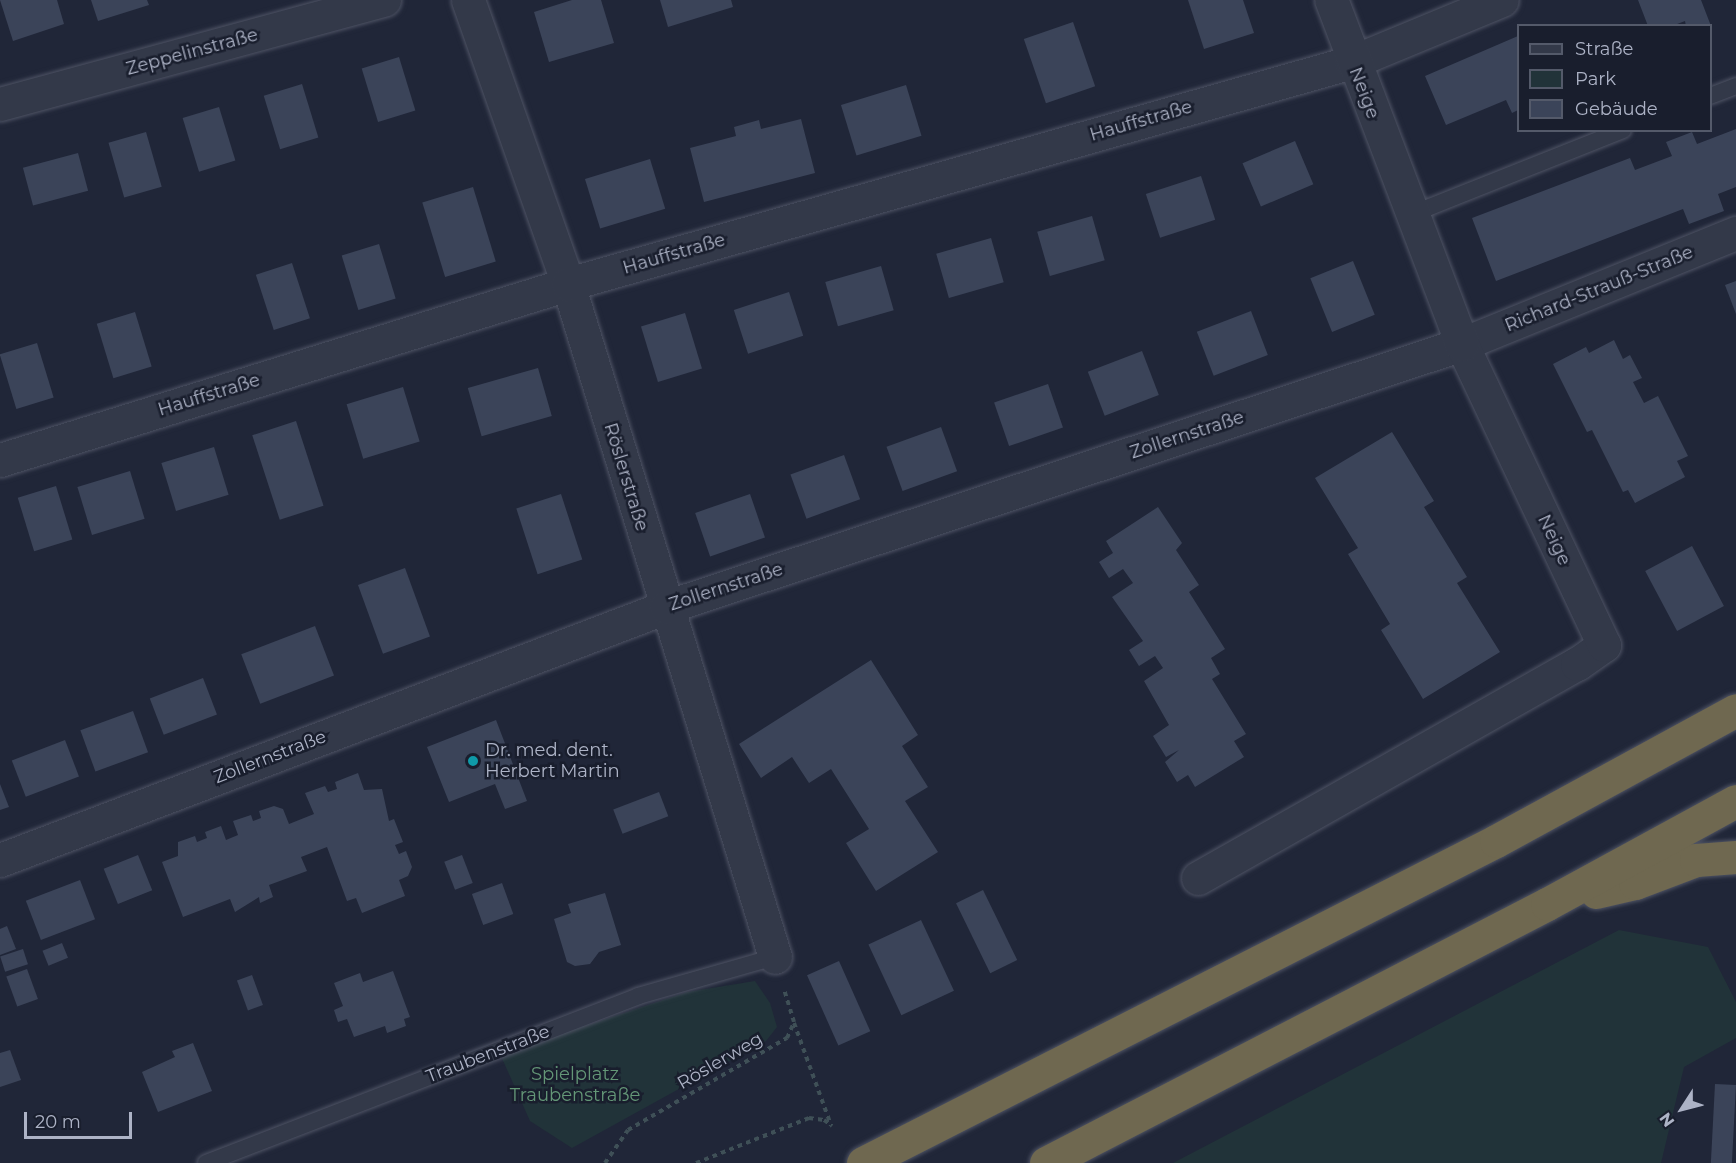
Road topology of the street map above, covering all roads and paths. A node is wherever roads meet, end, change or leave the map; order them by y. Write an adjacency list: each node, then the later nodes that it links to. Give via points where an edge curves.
1 (384, 0): 8 (street, Zeppelinstraße)
2 (468, 0): 12 (street, Röslerstraße)
3 (1331, 0): 5 (street, Neige)
4 (1502, 0): 5 (street, Hauffstraße)
5 (1352, 62): 10 (street, Neige); 12 (street, Hauffstraße)
6 (1736, 86): 7 (lane)
7 (1712, 95)
8 (0, 104)
9 (1618, 132): 10 (lane)
10 (1412, 214): 13 (street, Neige)
11 (1736, 233): 13 (street, Richard-Strauß-Straße)
12 (568, 284): 14 (street, Hauffstraße); 15 (street, Röslerstraße)
13 (1462, 344): 15 (street, Zollernstraße); 20 (street, Neige, via 1604,645 1577,664)
14 (0, 460)
15 (666, 607): 19 (street, Zollernstraße); 22 (street, Röslerstraße)
16 (1736, 710): 27 (highway, via 1496,841)
17 (1736, 801): 21 (highway)
18 (1736, 857): 21 (highway, via 1696,860 1635,883)
19 (0, 860)
20 (1198, 878)
21 (1547, 904): 28 (highway)
22 (775, 957): 23 (path); 24 (lane, Traubenstraße, via 638,996)
23 (794, 1022): 25 (path, Röslerweg, via 787,1038 628,1130); 26 (path, via 832,1126 824,1120 809,1118)
24 (206, 1163)
25 (605, 1163)
26 (696, 1163)
27 (863, 1163)
28 (1046, 1163)

